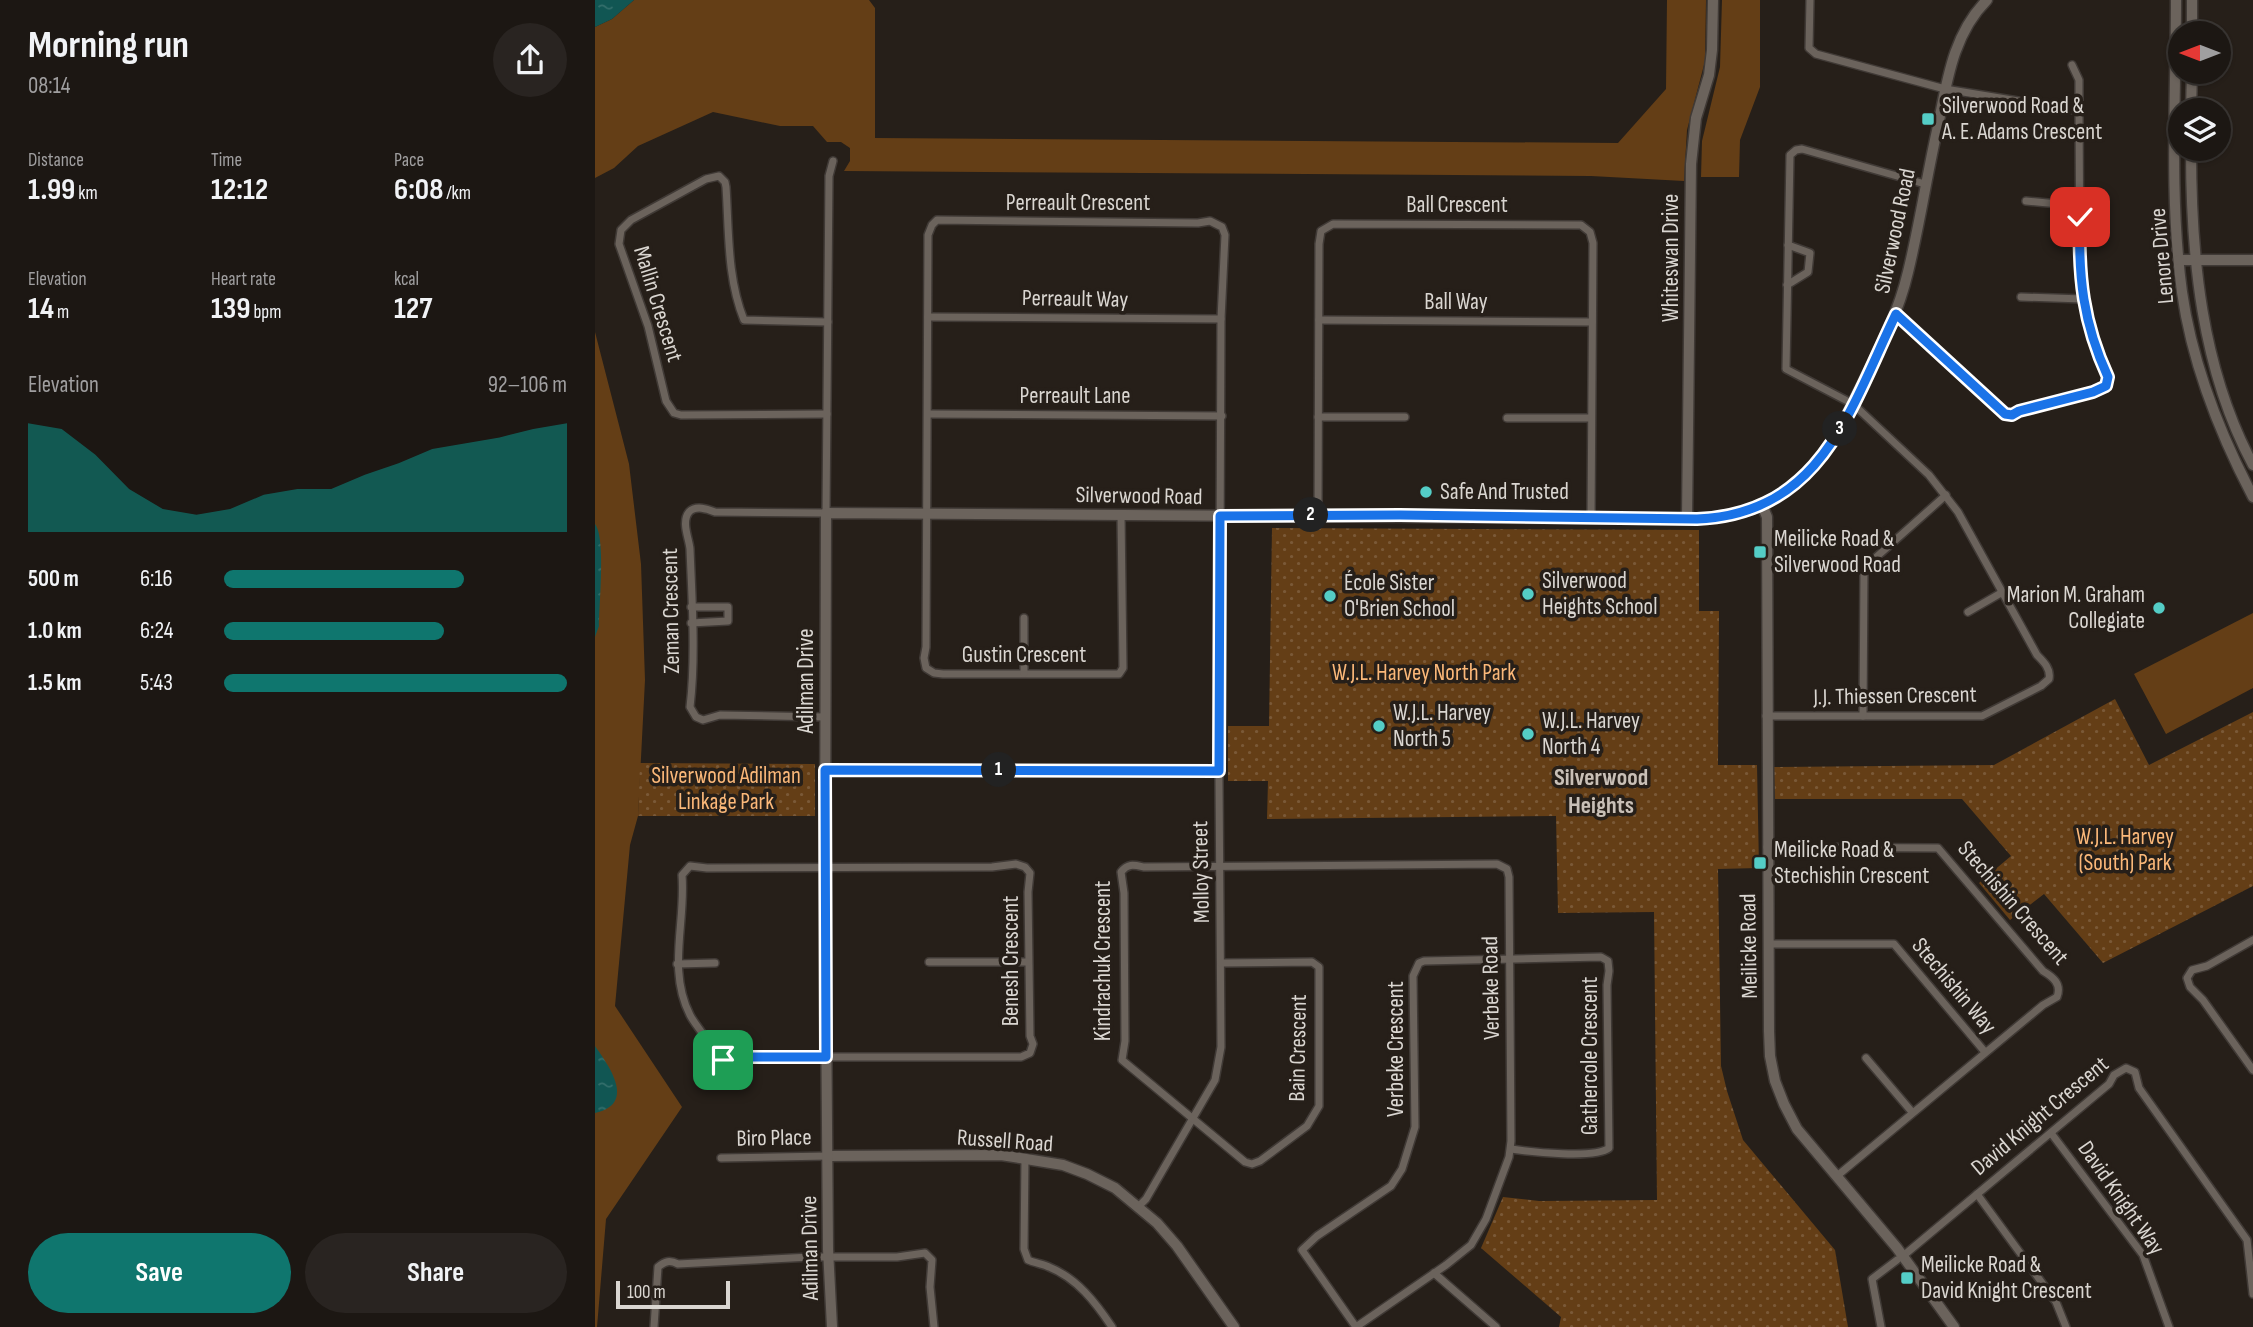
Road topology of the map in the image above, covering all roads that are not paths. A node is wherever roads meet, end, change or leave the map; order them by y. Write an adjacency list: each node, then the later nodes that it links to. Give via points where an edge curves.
1 (1713, 0): 46 (street, Whiteswan Drive, via 1709,75 1696,118 1691,164)
2 (1810, 0): 8 (street, via 1812,53)
3 (1987, 0): 8 (street, Silverwood Road, via 1959,41)
4 (2176, 0): 16 (street, Lenore Drive)
5 (2192, 0): 6 (street)
6 (2192, 21)
7 (2072, 65): 9 (street, via 2079,80)
8 (1945, 89): 9 (street); 12 (street, Silverwood Road)
9 (2079, 111): 14 (street)
10 (833, 161): 26 (street, Adilman Drive, via 829,176)
11 (2191, 161): 18 (street, Lenore Drive)
12 (1925, 184): 15 (street, via 1796,150 1788,163); 22 (street, Silverwood Road)
13 (2026, 201): 14 (street)
14 (2080, 206): 21 (street)
15 (1788, 245): 19 (street); 19 (street, via 1810,253 1808,272)
16 (2179, 260): 18 (street); 38 (street, Lenore Drive, via 2182,295 2205,382 2217,420)
17 (2253, 260): 18 (street)
18 (2195, 261): 36 (street, Lenore Drive, via 2217,372)
19 (1787, 285): 28 (street, J.J. Thiessen Crescent, via 1786,369)
20 (2021, 296): 21 (street)
21 (2083, 299): 22 (street, via 2108,377 2106,386 2012,415 1998,410)
22 (1896, 314): 28 (street, Silverwood Road)
23 (928, 317): 24 (street, Perreault Way); 24 (street, Perreault Crescent, via 928,235 937,220 1210,221 1222,227 1225,235); 30 (street, Perreault Crescent)
24 (1221, 319): 31 (street, Perreault Crescent)
25 (1319, 320): 27 (street, Ball Way); 27 (street, Ball Crescent, via 1320,237 1321,231 1333,224 1581,225 1590,232 1593,243); 32 (street, Ball Crescent)
26 (828, 322): 29 (street, Adilman Drive); 29 (street, Mallin Crescent, via 744,320 733,281 726,187 719,176 706,178 621,230 619,244 648,326 666,401 674,413)
27 (1592, 322): 35 (street, Ball Crescent)
28 (1853, 404): 37 (street, J.J. Thiessen Crescent); 39 (street, Silverwood Road, via 1818,464)
29 (827, 414): 40 (street, Adilman Drive)
30 (927, 414): 31 (street, Perreault Lane); 41 (street, Perreault Crescent)
31 (1222, 416): 44 (street, Perreault Crescent)
32 (1318, 417): 33 (street); 43 (street, Ball Crescent)
33 (1405, 417)
34 (1507, 418): 35 (street)
35 (1591, 418): 45 (street, Ball Crescent)
36 (2253, 464)
37 (1946, 495): 47 (street, J.J. Thiessen Crescent); 54 (street, via 1864,568)
38 (2253, 497)
39 (1762, 505): 46 (street, Silverwood Road, via 1721,518); 53 (street, Meilicke Road, via 1767,517)
40 (826, 513): 41 (street, Silverwood Road); 48 (street, Zeman Crescent, via 702,508 689,512 685,522); 55 (street, Adilman Drive)
41 (927, 513): 42 (street, Silverwood Road); 52 (street, Gustin Crescent, via 926,668 943,674)
42 (1121, 515): 44 (street, Silverwood Road); 52 (street, Gustin Crescent, via 1123,668 1119,674 1109,675)
43 (1318, 515): 44 (street, Silverwood Road); 45 (street, Silverwood Road)
44 (1220, 516): 57 (street, Molloy Street)
45 (1591, 519): 46 (street, Silverwood Road)
46 (1687, 519)
47 (2001, 593): 49 (street); 54 (street, J.J. Thiessen Crescent, via 2049,670 2047,682 1982,716)
48 (691, 607): 51 (street, Zeman Crescent); 51 (street, via 728,607 728,621)
49 (1968, 612)
50 (1024, 618): 52 (street)
51 (691, 623): 55 (street, Zeman Crescent, via 690,707 696,718)
52 (1024, 673)
53 (1766, 716): 54 (street, J.J. Thiessen Crescent); 58 (street, Meilicke Road)
54 (1863, 716)
55 (825, 717): 56 (street, Adilman Drive)
56 (825, 770): 57 (street); 60 (street, Adilman Drive)
57 (1219, 771): 59 (street, Molloy Street)
58 (1767, 847): 62 (street, Meilicke Road); 69 (street, Stechishin Crescent, via 1938,848 2059,985 2057,997)
59 (1220, 867): 63 (street, Verbeke Road, via 1503,866 1510,877); 67 (street, Molloy Street); 74 (street, Kindrachuk Crescent, via 1132,864 1121,872 1122,1060)
60 (825, 868): 65 (street, Benesh Crescent, via 1025,867 1030,873); 68 (street, via 690,866 682,875); 70 (street, Adilman Drive)
61 (2253, 940): 72 (street, via 2192,970 2187,978)
62 (1768, 944): 69 (street, Stechishin Way, via 1893,944); 80 (street, Meilicke Road, via 1770,1056 1775,1081 1797,1129)
63 (1510, 960): 76 (street, Verbeke Road); 76 (street, Gathercole Crescent, via 1601,957 1608,961 1609,971 1609,1148 1597,1155); 92 (street, Verbeke Crescent, via 1424,961 1416,968 1415,1127 1402,1169 1391,1186 1302,1250)
64 (929, 962): 65 (street)
65 (1028, 962): 70 (street, Benesh Crescent, via 1033,1044 1030,1053 1021,1058)
66 (715, 963): 68 (street)
67 (1221, 963): 74 (street, Molloy Street, via 1219,1065); 74 (street, Bain Crescent, via 1312,962 1319,967 1319,1106 1307,1126 1252,1164)
68 (677, 964): 70 (street, Benesh Crescent, via 689,1014 714,1055 723,1060)
69 (1985, 1052): 73 (street, Stechishin Crescent)
70 (826, 1057): 77 (street, Adilman Drive)
71 (1866, 1058): 73 (street)
72 (2253, 1070)
73 (1912, 1112): 80 (street, Stechishin Crescent)
74 (1192, 1118): 82 (street, Molloy Street)
75 (2051, 1133): 81 (street, David Knight Crescent); 86 (street, David Knight Crescent, via 2118,1071 2131,1069 2139,1088 2247,1240); 97 (street, David Knight Way, via 2143,1255)
76 (1511, 1149): 85 (street, Verbeke Road, via 1475,1240)
77 (828, 1156): 78 (street, Biro Place); 79 (street, Russell Road); 83 (street, Adilman Drive)
78 (721, 1158)
79 (1025, 1158): 82 (street, Russell Road, via 1063,1164 1087,1174); 90 (street, via 1024,1249 1028,1260 1075,1282)
80 (1837, 1176): 84 (street, Meilicke Road)
81 (1977, 1194): 84 (street, David Knight Crescent); 96 (street, via 2056,1301)
82 (1139, 1206): 91 (street, Russell Road, via 1177,1246)
83 (829, 1258): 87 (street, via 663,1262 658,1267); 88 (street, Adilman Drive); 89 (street, via 925,1253 932,1260)
84 (1900, 1258): 94 (street, David Knight Crescent, via 1872,1279); 95 (street, Meilicke Road)
85 (1434, 1273): 92 (street, Verbeke Road); 93 (street)
86 (2253, 1294)
87 (654, 1327)
88 (832, 1327)
89 (934, 1327)
90 (1112, 1327)
91 (1234, 1327)
92 (1356, 1327)
93 (1496, 1327)
94 (1881, 1327)
95 (1954, 1327)
96 (2066, 1327)
97 (2169, 1327)

